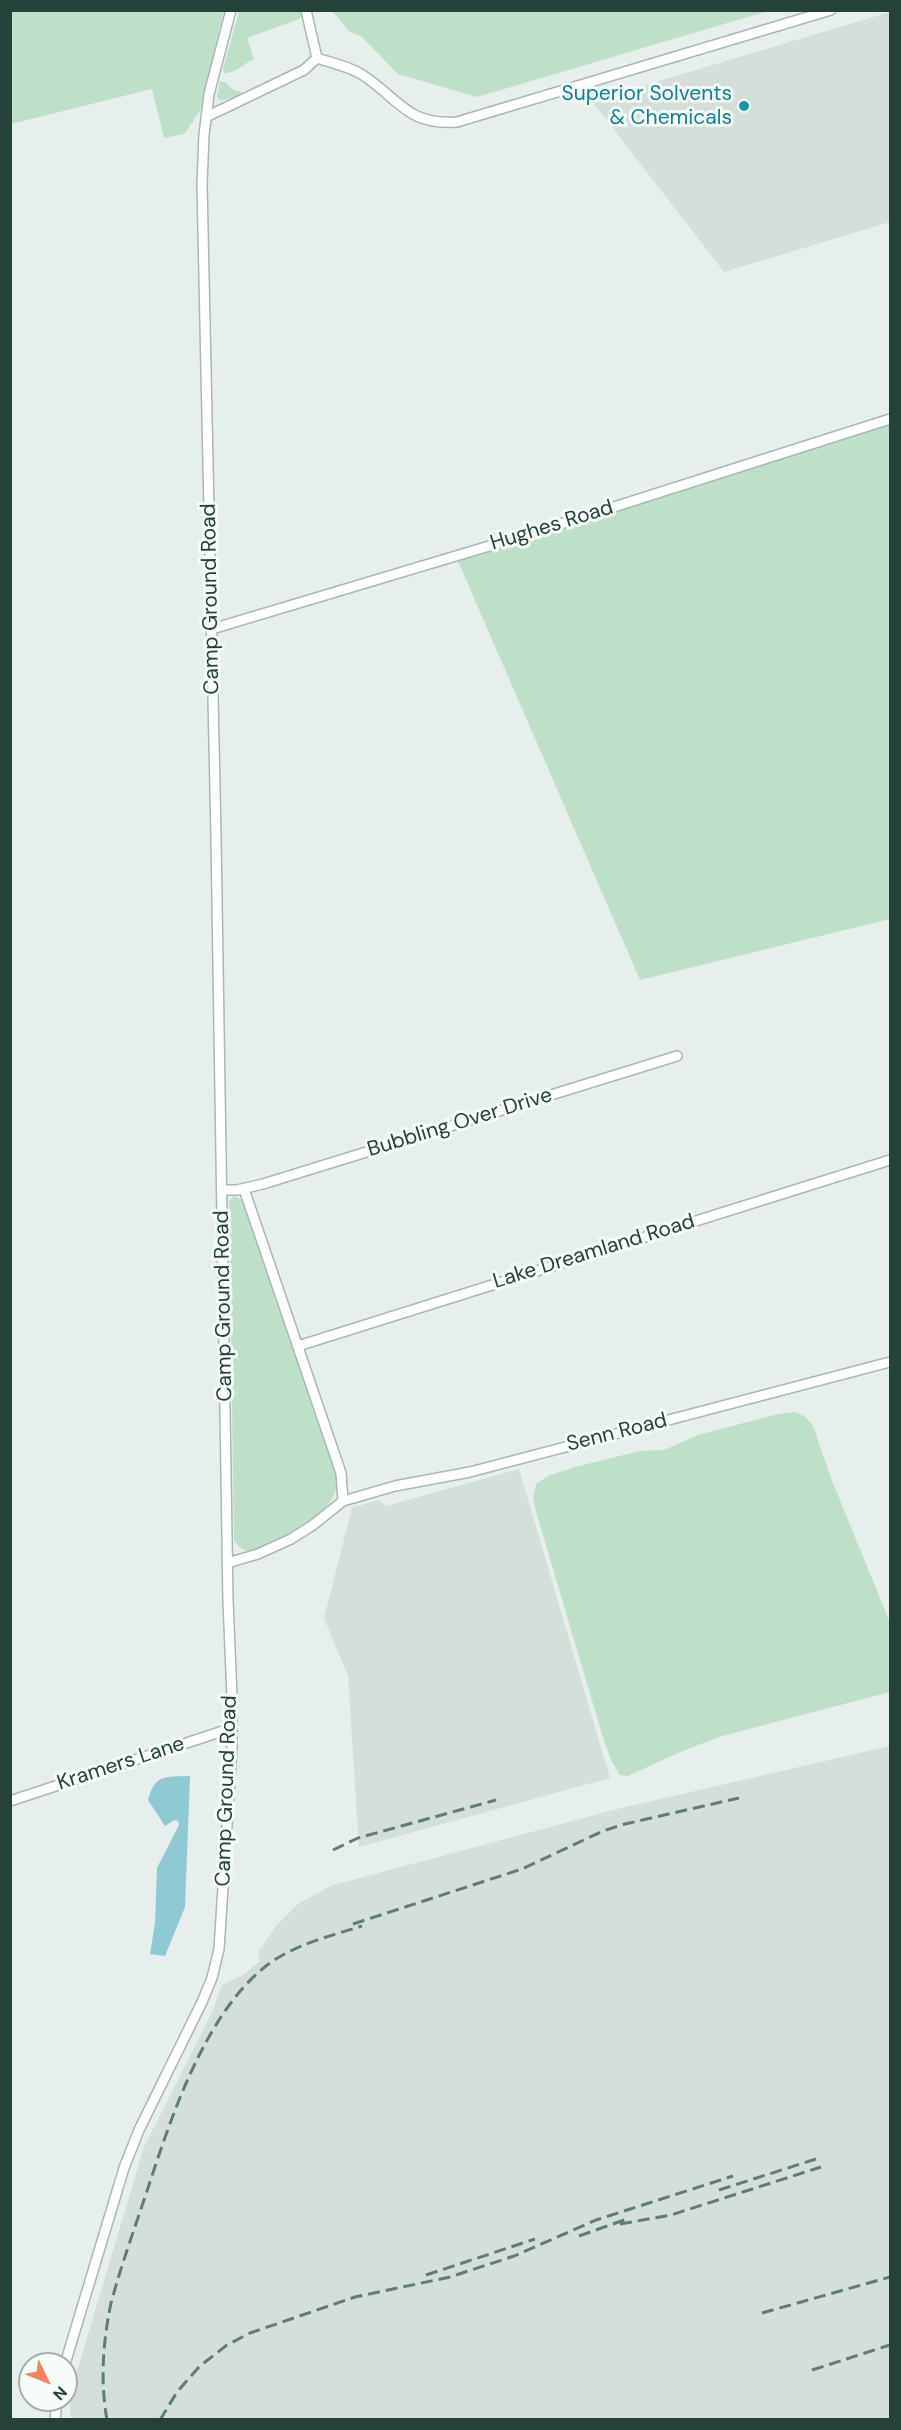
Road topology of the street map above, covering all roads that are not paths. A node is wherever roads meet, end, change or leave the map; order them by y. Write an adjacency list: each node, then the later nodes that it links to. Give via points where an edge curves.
1 (231, 10): 5 (street, Camp Ground Road)
2 (306, 10): 4 (street)
3 (831, 10): 4 (street, via 457,122 416,116 399,107 359,73)
4 (317, 58): 5 (street, via 304,70)
5 (206, 117): 7 (street, Camp Ground Road, via 202,184)
6 (891, 419): 7 (street, Hughes Road)
7 (212, 630): 11 (street, Camp Ground Road)
8 (677, 1056): 10 (street, Bubbling Over Drive)
9 (891, 1160): 12 (street, Lake Dreamland Road)
10 (244, 1189): 11 (street, Camp Ground Road); 12 (street, Camp Ground Road)
11 (222, 1190): 15 (street, Camp Ground Road)
12 (298, 1346): 14 (street, Camp Ground Road, via 341,1473)
13 (891, 1362): 14 (street, Senn Road)
14 (344, 1501): 15 (street, via 291,1539)
15 (227, 1563): 16 (street, Camp Ground Road)
16 (232, 1728): 17 (street, Kramers Lane); 18 (street, Camp Ground Road, via 220,1932 212,1978 124,2168)
17 (10, 1801)
18 (69, 2352)

